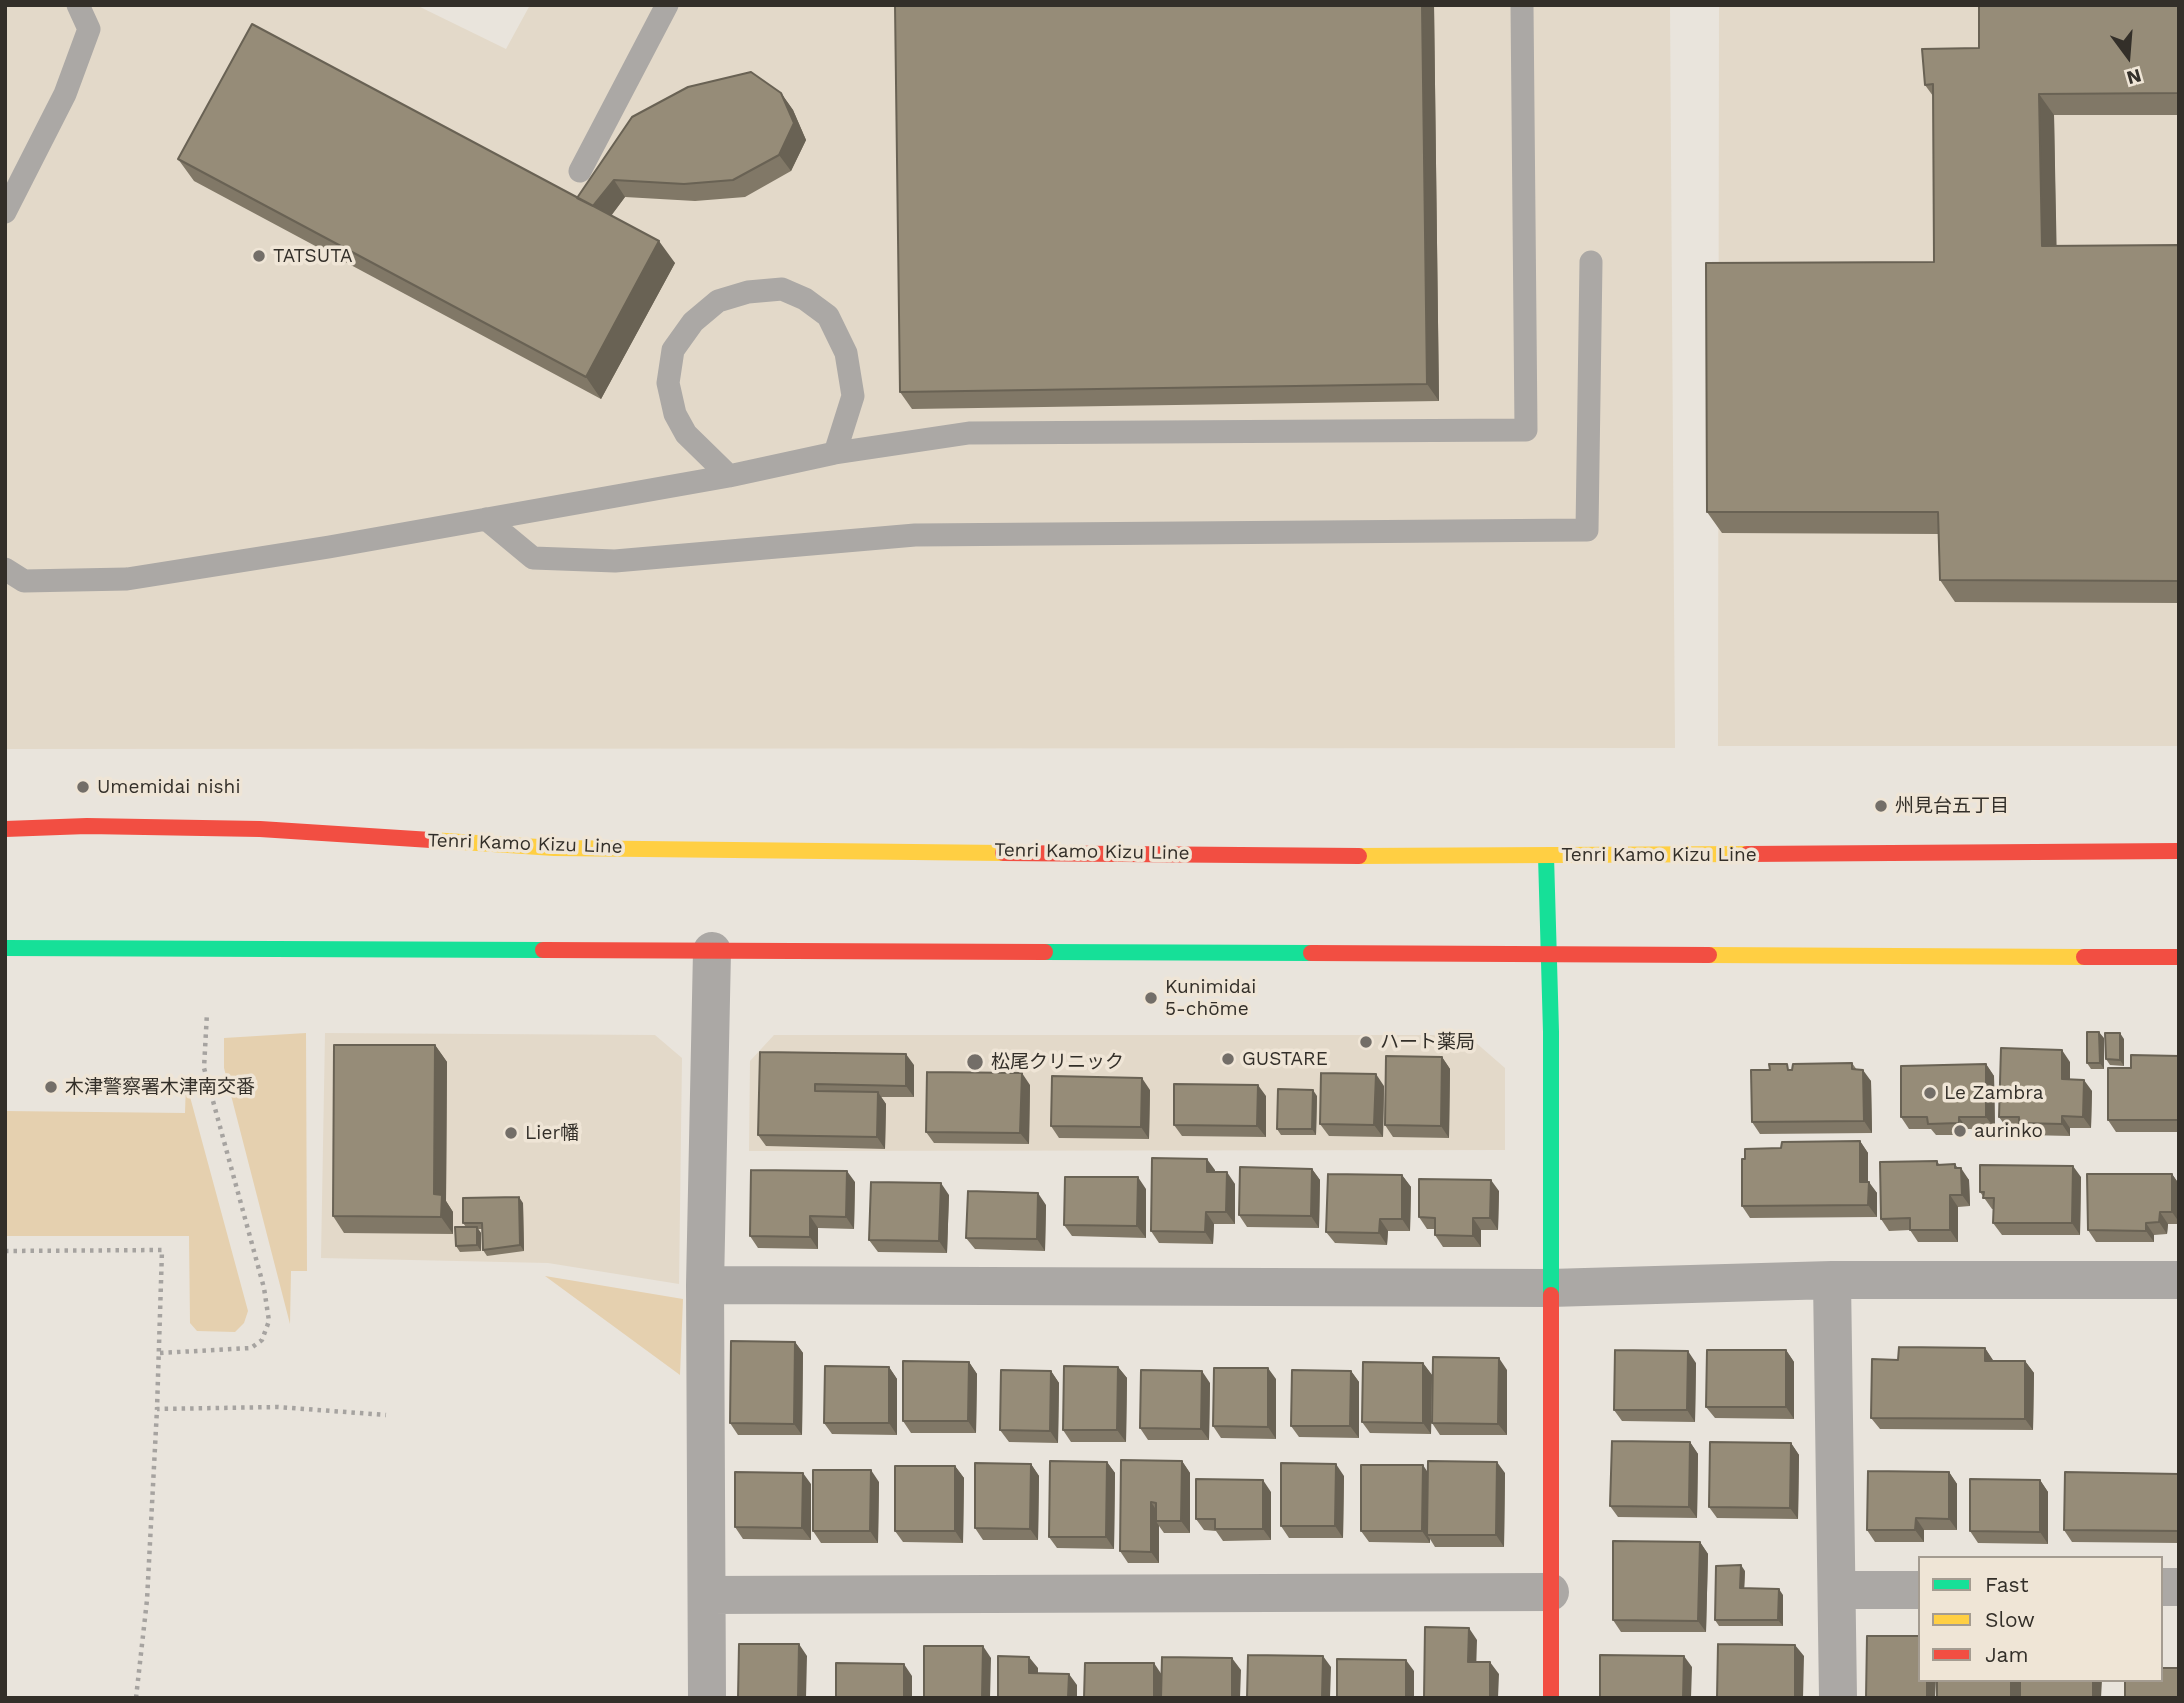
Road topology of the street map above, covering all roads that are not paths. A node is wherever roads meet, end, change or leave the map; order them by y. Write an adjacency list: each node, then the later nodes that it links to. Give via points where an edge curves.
1 (78, 5): 5 (lane, via 89,29 65,94)
2 (667, 5): 4 (lane)
3 (1522, 5): 7 (lane, via 1526,430 969,433)
4 (580, 171)
5 (5, 212)
6 (1591, 262): 9 (lane, via 1587,530 915,535 615,561 533,558)
7 (835, 453): 8 (lane); 8 (lane, via 853,396 846,353 828,316 782,289 748,292 718,301 693,322 673,350 668,383 674,414 686,434)
8 (729, 476): 9 (lane)
9 (486, 519): 10 (lane, via 127,579 24,581)
10 (5, 569)
11 (5, 829): 13 (main road, Tenri Kamo Kizu Line, via 260,829 554,848)
12 (2179, 852): 13 (main road, Tenri Kamo Kizu Line)
13 (1546, 856): 16 (main road)
14 (5, 948): 15 (main road)
15 (712, 951): 16 (main road); 20 (street)
16 (1547, 955): 17 (main road); 21 (main road)
17 (2179, 957)
18 (1832, 1280): 19 (street); 21 (street); 22 (street)
19 (2179, 1280)
20 (705, 1285): 21 (street); 25 (street)
21 (1550, 1287): 24 (main road)
22 (1838, 1590): 23 (street); 28 (street)
23 (1918, 1590)
24 (1550, 1592): 25 (street); 27 (main road)
25 (708, 1595): 26 (street)
26 (707, 1698)
27 (1551, 1698)
28 (1838, 1698)

